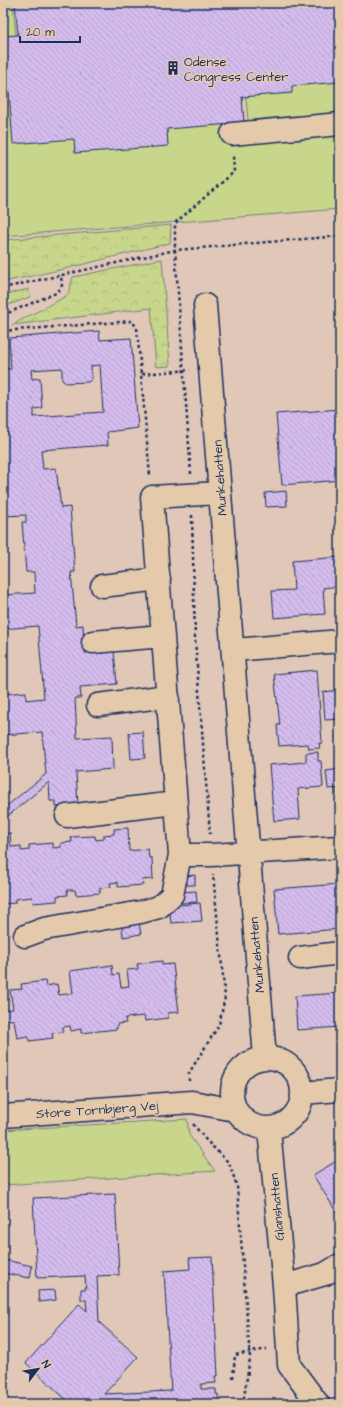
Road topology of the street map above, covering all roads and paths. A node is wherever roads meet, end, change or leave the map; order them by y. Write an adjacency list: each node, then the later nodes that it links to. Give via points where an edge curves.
1 (340, 124): 2 (street)
2 (232, 134): 4 (path, via 234,172 175,223)
3 (340, 236): 4 (path)
4 (175, 250): 5 (path); 12 (path)
5 (61, 275): 6 (path); 8 (path, via 62,287 56,293)
6 (3, 288)
7 (205, 305): 14 (street, Munkehatten)
8 (3, 315)
9 (3, 331): 13 (path, via 132,321 138,328)
10 (3, 339): 11 (path)
11 (3, 360)
12 (183, 371): 13 (path); 15 (path)
13 (142, 374): 16 (path)
14 (219, 494): 15 (street); 22 (street, Munkehatten)
15 (192, 495): 16 (street); 30 (path, via 195,640)
16 (152, 496): 17 (street)
17 (159, 579): 18 (street); 19 (street)
18 (102, 586)
19 (163, 636): 21 (street); 23 (street)
20 (340, 641): 22 (street)
21 (93, 642)
22 (234, 650): 28 (street, Munkehatten)
23 (168, 696): 24 (street); 25 (street)
24 (98, 705)
25 (176, 802): 26 (street); 29 (street)
26 (67, 816)
27 (340, 847): 28 (street)
28 (248, 853): 30 (street); 34 (street, Munkehatten)
29 (180, 855): 30 (street); 31 (street, via 172,895 159,907 44,929)
30 (212, 855): 38 (path, via 225,997 219,1026 189,1073)
31 (24, 936)
32 (340, 954): 33 (street)
33 (300, 958)
34 (265, 1058): 35 (street, via 245,1065); 37 (street, via 287,1064 295,1072)
35 (233, 1083): 38 (street, Store Tornbjerg Vej); 39 (street, via 231,1093)
36 (340, 1090): 37 (street)
37 (302, 1093): 41 (street, via 301,1104 296,1114 279,1127)
38 (192, 1102): 39 (street, Store Tornbjerg Vej); 40 (street, Store Tornbjerg Vej); 45 (path, via 194,1125 229,1163 237,1186)
39 (236, 1110): 41 (street, via 250,1125)
40 (3, 1116)
41 (269, 1129): 43 (street, Glanshatten)
42 (340, 1265): 43 (street, via 325,1274)
43 (284, 1286): 44 (street, Glanshatten)
44 (287, 1345): 45 (path); 48 (street, Glanshatten, via 288,1365)
45 (250, 1353): 46 (path, via 235,1355); 47 (path)
46 (233, 1378)
47 (243, 1404)
48 (318, 1404)

